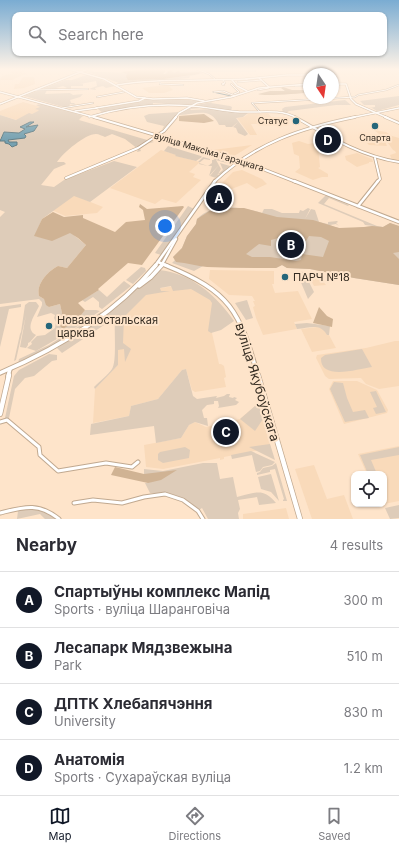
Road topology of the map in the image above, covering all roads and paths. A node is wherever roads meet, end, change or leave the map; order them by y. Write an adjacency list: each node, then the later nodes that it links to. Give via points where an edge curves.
1 (3, 93): 14 (main road)
2 (5, 93): 15 (main road)
3 (117, 93): 17 (street)
4 (127, 93): 19 (main road)
5 (128, 93): 19 (main road)
6 (228, 93): 13 (street)
7 (236, 93): 13 (street)
8 (243, 93): 16 (main road)
9 (243, 93): 22 (main road, via 232,98)
10 (349, 93): 20 (main road)
11 (368, 93): 20 (street)
12 (24, 94): 15 (main road); 15 (main road); 18 (main road)
13 (232, 95): 16 (street)
14 (10, 96): 15 (main road); 21 (main road)
15 (18, 96): 18 (main road, вуліца Максіма Гарэцкага); 21 (main road)
16 (236, 96): 22 (main road)
17 (97, 97)
18 (24, 98): 21 (main road); 28 (main road, вуліца Максіма Гарэцкага)
19 (145, 98): 22 (main road, via 185,98); 22 (main road, via 187,98); 29 (main road)
20 (351, 98): 30 (street, via 252,103); 31 (main road)
21 (12, 99): 23 (main road)
22 (203, 101): 25 (main road); 26 (main road)
23 (0, 103)
24 (93, 103): 28 (street)
25 (190, 106): 26 (main road); 32 (main road, via 147,105); 35 (main road)
26 (196, 106): 30 (main road, via 235,112)
27 (399, 107): 31 (main road)
28 (61, 108): 29 (main road, вуліца Максіма Гарэцкага)
29 (77, 112): 32 (main road, вуліца Максіма Гарэцкага)
30 (260, 112): 34 (main road, via 285,113)
31 (374, 112): 33 (main road); 34 (main road)
32 (90, 117): 35 (main road, вуліца Максіма Гарэцкага)
33 (399, 123)
34 (314, 127): 36 (main road); 37 (main road, via 271,142)
35 (156, 136): 37 (main road, вуліца Максіма Гарэцкага); 39 (main road, via 132,151)
36 (375, 158): 38 (main road); 40 (main road, via 380,179)
37 (238, 161): 40 (main road, вуліца Максіма Гарэцкага); 42 (main road, via 211,186)
38 (399, 162)
39 (66, 178)
40 (358, 206): 41 (main road, вуліца Максіма Гарэцкага)
41 (399, 222)
42 (177, 237): 43 (main road); 44 (main road)
43 (158, 262): 44 (main road, вуліца Якубоўскага); 45 (main road)
44 (162, 264): 45 (main road, via 151,277); 55 (main road, вуліца Якубоўскага, via 209,286 227,302 239,320 249,344)
45 (136, 288): 46 (main road, via 105,314 69,338)
46 (10, 369): 47 (main road); 48 (main road)
47 (0, 373)
48 (0, 414)
49 (0, 422): 50 (street, via 7,420 17,428 39,447 40,455 58,471 106,463 132,467)
50 (138, 462)
51 (74, 503): 54 (street, via 93,500 122,504 165,494 183,500 195,508)
52 (0, 512): 53 (street, via 33,506 43,508)
53 (59, 519)
54 (203, 519)
55 (300, 519)

